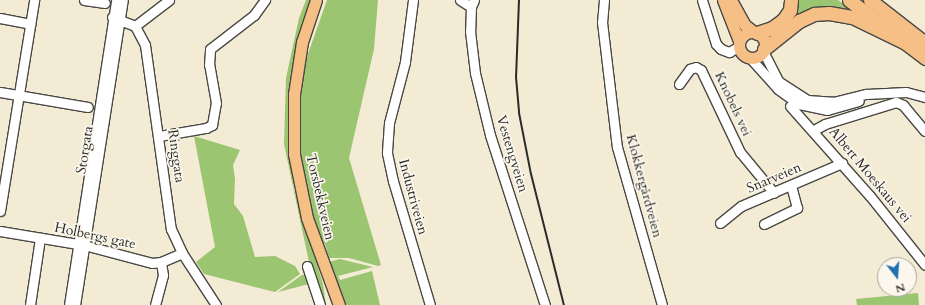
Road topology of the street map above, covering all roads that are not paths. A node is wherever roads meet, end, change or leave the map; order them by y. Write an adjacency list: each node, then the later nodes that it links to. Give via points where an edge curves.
1 (34, 0): 22 (street)
2 (84, 0): 18 (street)
3 (116, 0): 21 (street, Storgata)
4 (123, 0): 21 (street, Storgata)
5 (169, 0): 23 (street)
6 (265, 0): 41 (street, via 254,16 210,49 209,65 216,103 212,125)
7 (316, 0): 31 (main road, Torsbekkveien, via 302,42)
8 (324, 0): 31 (main road, Torsbekkveien)
9 (413, 0): 64 (street, Industriveien, via 405,62 389,123 387,153)
10 (460, 0): 19 (street)
11 (604, 0): 66 (street, Klokkergårdveien, via 602,22 617,147)
12 (702, 0): 27 (street, via 716,44 720,49 729,52)
13 (723, 0): 27 (main road)
14 (730, 0): 24 (main road, via 745,25)
15 (791, 0): 24 (highway, via 790,10 783,20 772,28)
16 (849, 0): 25 (highway)
17 (870, 0): 26 (highway)
18 (105, 3)
19 (473, 4): 65 (street, Vestengveien, via 472,57 485,116)
20 (0, 18): 22 (street)
21 (116, 18): 23 (street); 50 (street, Storgata)
22 (30, 24): 35 (street)
23 (135, 26): 41 (street, Ringgata, via 145,45 149,60)
24 (755, 33): 27 (main road, via 745,34); 28 (main road, via 764,40)
25 (906, 43): 28 (highway, via 852,18 829,13 814,14 799,21); 29 (highway)
26 (925, 43)
27 (739, 44): 30 (main road, via 742,55)
28 (764, 50): 30 (main road, via 759,56); 34 (street, via 778,81 807,100 834,102)
29 (925, 58)
30 (751, 59): 34 (street, via 782,93 806,107 821,110 835,108)
31 (298, 73): 55 (main road, Torsbekkveien, via 293,134 296,171 307,218)
32 (679, 84): 44 (street, Knobels vei, via 690,69 696,67 701,70 740,152)
33 (0, 92): 35 (street)
34 (880, 93): 36 (street, via 911,92)
35 (18, 95): 38 (street); 45 (street)
36 (925, 97)
37 (790, 106): 39 (street, Albert Moeskaus vei)
38 (88, 107)
39 (814, 130): 40 (street, via 896,102 903,105); 42 (street, Albert Moeskaus vei)
40 (925, 131)
41 (159, 136): 51 (street, Ringgata, via 172,229)
42 (842, 163): 43 (street, Snarveien); 53 (street, Albert Moeskaus vei)
43 (791, 186): 44 (street, Snarveien); 47 (street, via 797,208)
44 (774, 193): 46 (street, Snarveien, via 742,206)
45 (0, 211)
46 (720, 223)
47 (764, 224)
48 (0, 232): 49 (street, Holbergs gate)
49 (40, 238): 50 (street, Holbergs gate); 56 (street)
50 (81, 245): 52 (street, Holbergs gate, via 152,263); 57 (street, Storgata); 58 (street, Storgata)
51 (182, 253): 52 (street, Holbergs gate); 60 (street, Ringgata)
52 (161, 262): 59 (street, via 163,275)
53 (925, 265)
54 (307, 266): 61 (street)
55 (327, 278): 62 (main road, Torsbekkveien); 63 (main road, Torsbekkveien)
56 (30, 305)
57 (69, 305)
58 (75, 305)
59 (155, 305)
60 (216, 305)
61 (320, 305)
62 (333, 305)
63 (339, 305)
64 (430, 305)
65 (545, 305)
66 (662, 305)

